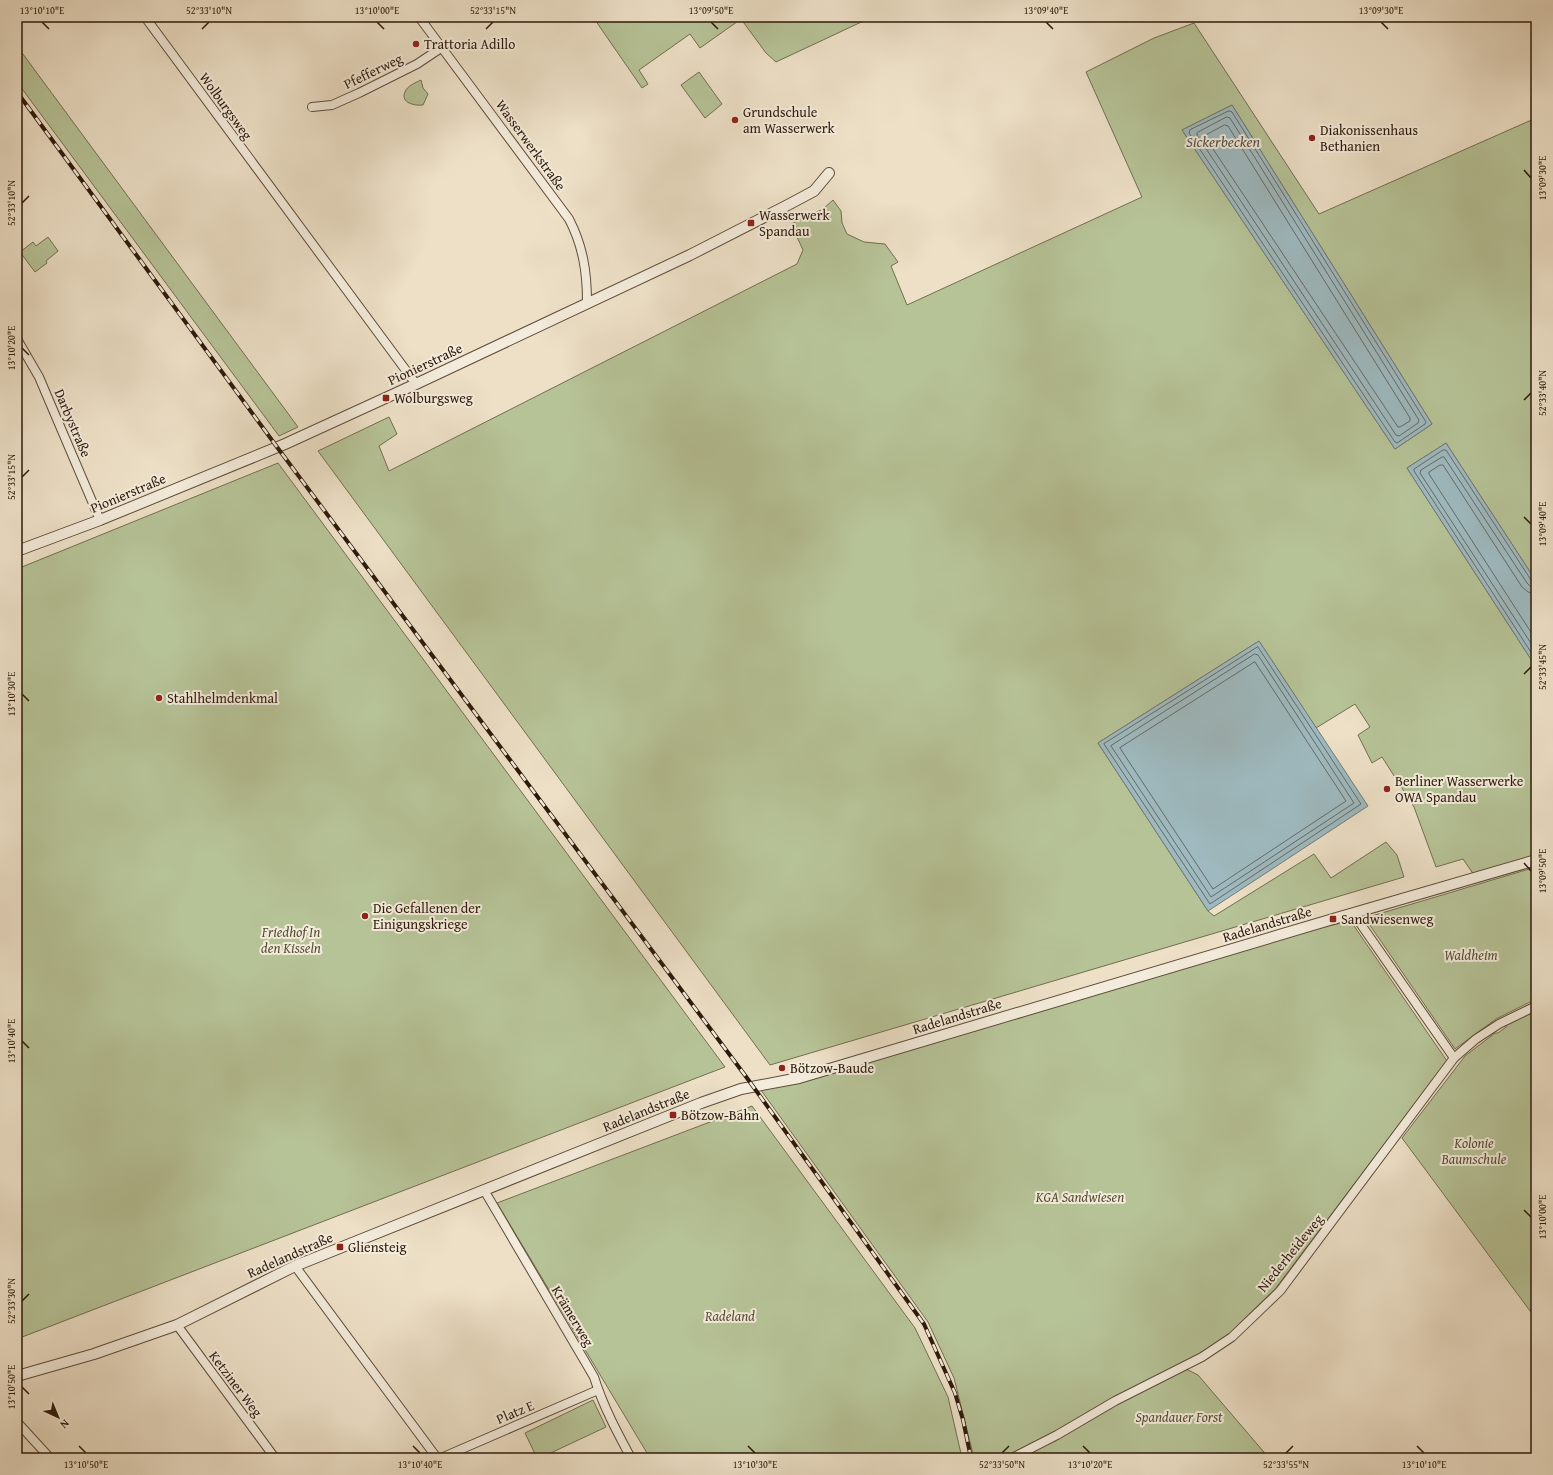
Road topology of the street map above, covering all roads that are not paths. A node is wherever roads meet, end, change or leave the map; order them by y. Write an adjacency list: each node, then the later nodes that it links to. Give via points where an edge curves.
1 (145, 17): 8 (street, Wolburgsweg)
2 (419, 17): 3 (street, Wasserwerkstraße)
3 (441, 48): 4 (street, Pfefferweg, via 417,64 359,93 332,105); 6 (street, Wasserwerkstraße, via 463,74 569,219 580,246 587,280)
4 (312, 107)
5 (829, 173): 6 (street, Pionierstraße, via 814,191 784,207)
6 (586, 302): 8 (street, Pionierstraße)
7 (17, 339): 9 (street, Darbystraße, via 39,377)
8 (416, 384): 9 (street, Pionierstraße, via 300,437)
9 (100, 520): 10 (street, Pionierstraße)
10 (17, 551)
11 (1536, 860): 12 (street, Radelandstraße)
12 (1353, 913): 14 (street); 15 (street, Radelandstraße, via 821,1071 727,1094)
13 (1536, 1006): 14 (street, Niederheideweg, via 1499,1024)
14 (1454, 1058): 26 (street, Niederheideweg, via 1280,1291 1232,1337 1202,1357 1115,1400 1057,1435)
15 (484, 1190): 16 (street, Radelandstraße); 19 (street, Krämerweg, via 594,1377)
16 (294, 1266): 17 (street, Radelandstraße); 23 (street)
17 (176, 1325): 18 (street, Radelandstraße, via 94,1354); 22 (street, Ketziner Weg)
18 (17, 1376)
19 (598, 1390): 24 (street, Platz E); 25 (street, Krämerweg)
20 (17, 1422): 21 (street)
21 (50, 1458)
22 (275, 1458)
23 (437, 1458)
24 (441, 1458)
25 (631, 1458)
26 (1012, 1458)

